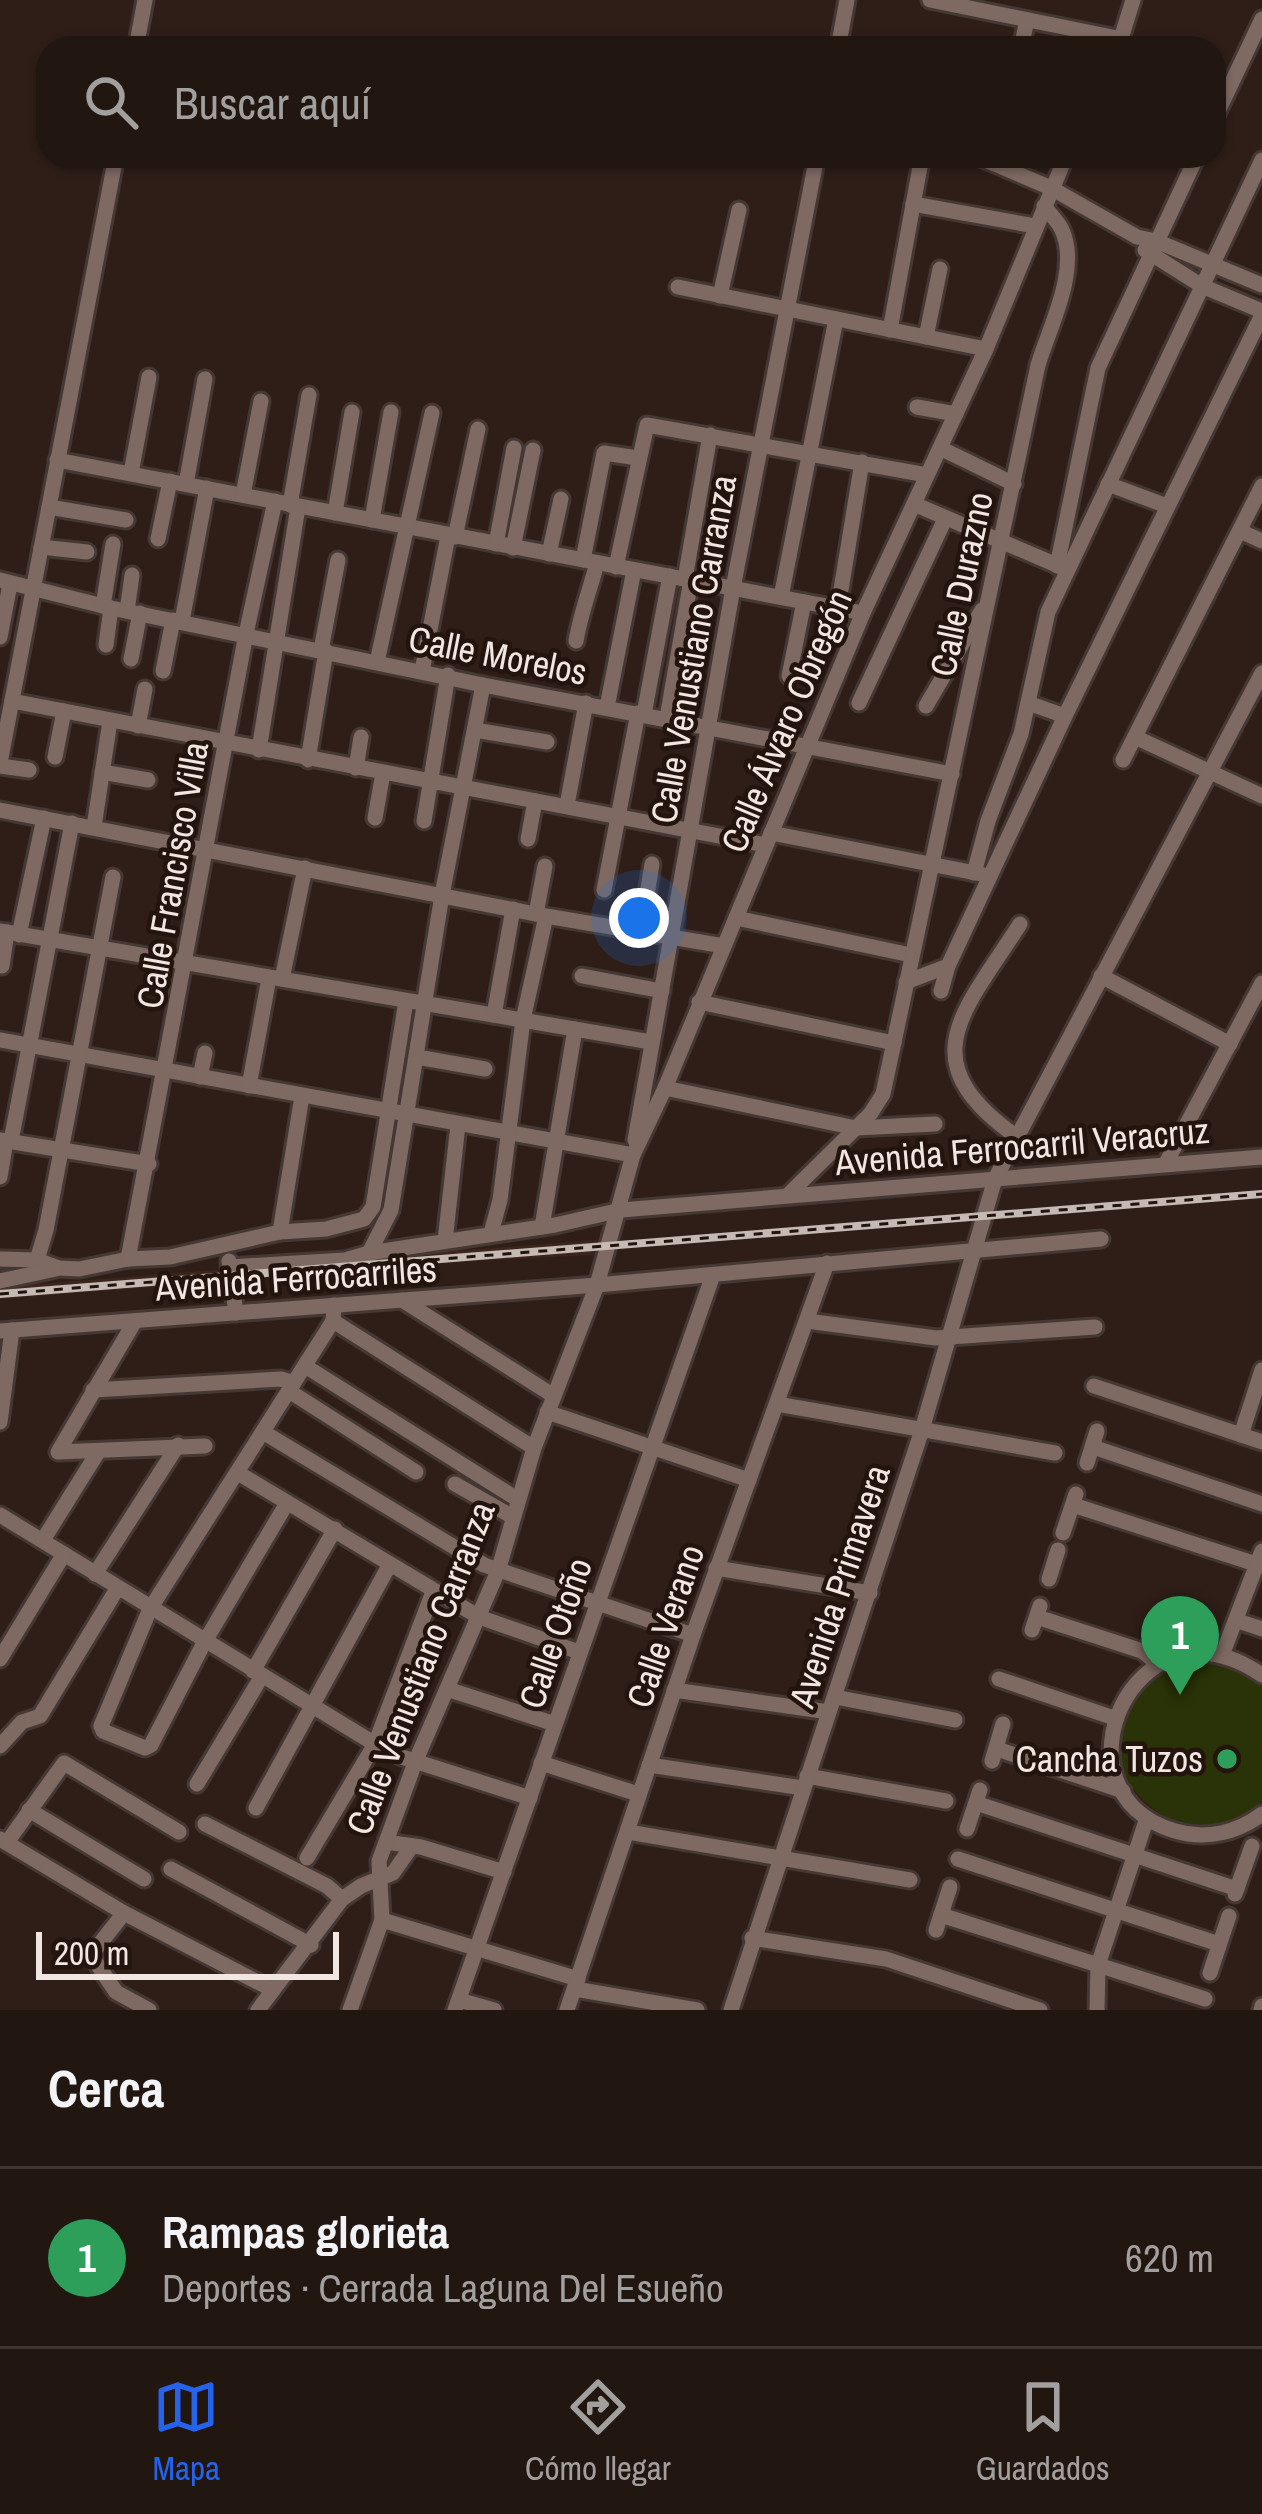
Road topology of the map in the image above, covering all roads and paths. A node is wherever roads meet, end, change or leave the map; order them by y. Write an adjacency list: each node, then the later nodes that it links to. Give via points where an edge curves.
1 (146, 0): 8 (street)
2 (847, 0): 9 (street)
3 (930, 0): 5 (street)
4 (1133, 0): 12 (street)
5 (953, 2): 6 (street)
6 (1027, 20): 10 (street); 11 (street)
7 (1262, 20): 13 (street)
8 (138, 36)
9 (840, 36)
10 (1024, 36)
11 (1088, 36)
12 (1122, 36)
13 (1226, 95)
14 (1262, 160): 27 (street)
15 (114, 168): 56 (street)
16 (815, 168): 33 (street, Calle Venustiano Carranza)
17 (920, 168): 22 (street)
18 (1012, 168): 21 (street)
19 (1060, 168): 21 (street, Calle Álvaro Obregón)
20 (1191, 168): 26 (street)
21 (1051, 188): 23 (street, Calle Álvaro Obregón); 26 (street)
22 (913, 204): 25 (street); 36 (street)
23 (1044, 206): 25 (street, Calle Álvaro Obregón); 61 (street, Calle Durazno, via 1062,230 1065,278)
24 (739, 210): 32 (street)
25 (1036, 226): 38 (street, Calle Álvaro Obregón)
26 (1152, 248): 27 (street); 30 (street); 88 (street, via 1093,386)
27 (1210, 266): 29 (street); 30 (street)
28 (940, 268): 37 (street)
29 (1262, 285)
30 (1202, 286): 34 (street); 62 (street)
31 (678, 287): 32 (street)
32 (720, 296): 33 (street)
33 (785, 310): 35 (street); 50 (street, Calle Venustiano Carranza)
34 (1262, 313): 69 (street)
35 (836, 319): 36 (street); 54 (street)
36 (890, 330): 37 (street)
37 (926, 337): 38 (street)
38 (986, 349): 47 (street, Calle Álvaro Obregón)
39 (149, 377): 58 (street)
40 (205, 379): 60 (street)
41 (309, 394): 67 (street)
42 (261, 400): 65 (street)
43 (917, 407): 47 (street)
44 (352, 412): 71 (street)
45 (391, 412): 74 (street)
46 (432, 413): 75 (street)
47 (956, 414): 52 (street, Calle Álvaro Obregón)
48 (478, 429): 77 (street)
49 (710, 435): 50 (street); 55 (street, via 647,424); 91 (street)
50 (761, 444): 54 (street); 93 (street, Calle Venustiano Carranza)
51 (514, 448): 82 (street)
52 (940, 448): 59 (street, Calle Álvaro Obregón); 61 (street)
53 (533, 450): 82 (street)
54 (808, 453): 57 (street); 95 (street)
55 (638, 458): 87 (street, via 604,453); 89 (street)
56 (57, 460): 58 (street); 70 (street)
57 (862, 461): 59 (street); 98 (street)
58 (130, 473): 60 (street)
59 (927, 475): 68 (street, Calle Álvaro Obregón)
60 (178, 483): 64 (street); 78 (street)
61 (1014, 484): 80 (street, Calle Durazno)
62 (1108, 484): 69 (street); 88 (street)
63 (1262, 486): 76 (street)
64 (207, 488): 65 (street); 101 (street)
65 (243, 495): 67 (street)
66 (561, 499): 85 (street)
67 (288, 504): 71 (street); 102 (street, Calle Francisco Villa); 104 (street)
68 (914, 504): 72 (street); 100 (street, Calle Álvaro Obregón)
69 (1167, 506): 127 (street)
70 (49, 507): 73 (street); 83 (street)
71 (334, 513): 74 (street)
72 (945, 519): 80 (street); 121 (street)
73 (126, 520)
74 (372, 520): 75 (street)
75 (404, 527): 77 (street); 109 (street)
76 (1240, 531): 79 (street); 134 (street)
77 (452, 536): 82 (street); 111 (street)
78 (158, 539)
79 (1262, 541)
80 (1000, 543): 88 (street); 97 (street, Calle Durazno)
81 (113, 544): 99 (street)
82 (505, 546): 85 (street)
83 (41, 547): 84 (street); 94 (street)
84 (87, 552)
85 (549, 554): 87 (street)
86 (338, 560): 107 (street)
87 (590, 562): 89 (street); 105 (street)
88 (1062, 568): 122 (street)
89 (625, 569): 91 (street); 124 (street)
90 (132, 575): 99 (street)
91 (682, 578): 93 (street); 126 (street); 128 (street)
92 (5, 582): 94 (street, Calle Morelos); 103 (street)
93 (733, 588): 95 (street); 131 (street, Calle Venustiano Carranza)
94 (33, 590): 99 (street, Calle Morelos); 119 (street)
95 (781, 597): 96 (street)
96 (804, 602): 98 (street); 115 (street)
97 (986, 604): 112 (street); 116 (street, Calle Durazno)
98 (838, 608): 100 (street)
99 (120, 609): 101 (street, Calle Morelos); 106 (street); 108 (street)
100 (863, 613): 137 (street, Calle Álvaro Obregón)
101 (177, 621): 102 (street, Calle Morelos); 110 (street)
102 (246, 634): 104 (street, Calle Morelos); 136 (street, Calle Francisco Villa)
103 (0, 638)
104 (275, 640): 107 (street, Calle Morelos); 138 (street)
105 (577, 641)
106 (106, 645)
107 (324, 651): 109 (street, Calle Morelos); 140 (street)
108 (131, 659)
109 (377, 662): 111 (street, Calle Morelos)
110 (164, 671)
111 (422, 671): 114 (street, Calle Morelos)
112 (944, 672): 116 (street); 123 (street)
113 (1262, 673): 147 (street, Avenida Primavera)
114 (448, 675): 117 (street, Calle Morelos); 150 (street)
115 (790, 676)
116 (971, 679): 148 (street, Calle Durazno)
117 (483, 685): 120 (street, Calle Morelos); 132 (street)
118 (145, 689): 130 (street)
119 (12, 701): 125 (street); 142 (street)
120 (586, 703): 124 (street, Calle Morelos); 154 (street)
121 (859, 703)
122 (1028, 704): 127 (street); 170 (street)
123 (926, 706)
124 (607, 707): 126 (street, Calle Morelos)
125 (64, 711): 129 (street); 139 (street)
126 (641, 713): 128 (street, Calle Morelos); 156 (street)
127 (1065, 716): 170 (street)
128 (667, 718): 131 (street, Calle Morelos)
129 (110, 721): 130 (street); 145 (street)
130 (137, 726): 136 (street)
131 (711, 727): 137 (street, Calle Morelos); 162 (street, Calle Venustiano Carranza)
132 (475, 730): 135 (street); 151 (street)
133 (361, 737): 143 (street)
134 (1135, 737): 141 (street); 147 (street)
135 (547, 742)
136 (226, 743): 138 (street); 165 (street, Calle Francisco Villa)
137 (808, 746): 148 (street, Calle Morelos); 164 (street, Calle Álvaro Obregón)
138 (259, 750): 140 (street)
139 (55, 757)
140 (308, 760): 143 (street)
141 (1123, 760)
142 (0, 764): 144 (street)
143 (356, 768): 146 (street)
144 (29, 770)
145 (102, 772): 149 (street); 161 (street)
146 (383, 773): 150 (street); 158 (street)
147 (1209, 773): 152 (street); 189 (street, Avenida Primavera)
148 (952, 774): 167 (street, Calle Durazno)
149 (148, 780)
150 (430, 781): 151 (street); 159 (street)
151 (464, 787): 153 (street); 173 (street)
152 (1262, 796)
153 (535, 801): 154 (street); 163 (street)
154 (567, 805): 156 (street)
155 (0, 810): 157 (street)
156 (617, 815): 162 (street); 172 (street)
157 (44, 818): 160 (street); 179 (street)
158 (375, 818)
159 (424, 821)
160 (72, 823): 161 (street); 181 (street)
161 (94, 827): 165 (street)
162 (690, 829): 164 (street); 180 (street, Calle Venustiano Carranza)
163 (528, 839)
164 (768, 839): 167 (street); 176 (street, Calle Álvaro Obregón)
165 (207, 850): 169 (street); 185 (street, Calle Francisco Villa)
166 (652, 864): 178 (street)
167 (930, 864): 170 (street); 184 (street, Calle Durazno)
168 (544, 866): 175 (street)
169 (305, 868): 173 (street); 190 (street)
170 (982, 875): 187 (street)
171 (113, 877): 183 (street)
172 (604, 890)
173 (442, 895): 174 (street); 197 (street)
174 (513, 909): 175 (street); 198 (street)
175 (541, 915): 178 (street); 199 (street)
176 (736, 918): 182 (street, Calle Álvaro Obregón); 184 (street)
177 (1020, 924): 221 (street, via 953,1046 964,1090)
178 (641, 931): 180 (street)
179 (9, 933): 181 (street); 186 (street)
180 (673, 936): 182 (street); 193 (street, Calle Venustiano Carranza)
181 (49, 940): 183 (street); 205 (street)
182 (724, 946): 196 (street, Calle Álvaro Obregón)
183 (100, 949): 185 (street); 207 (street)
184 (911, 955): 191 (street, Calle Durazno)
185 (186, 964): 190 (street); 210 (street, Calle Francisco Villa)
186 (2, 966)
187 (948, 966): 191 (street); 194 (street)
188 (582, 976): 193 (street)
189 (1101, 976): 204 (street); 221 (street, Avenida Primavera)
190 (276, 979): 195 (street); 212 (street)
191 (906, 982): 203 (street, Calle Durazno)
192 (1261, 989): 204 (street)
193 (662, 991): 202 (street, Calle Venustiano Carranza)
194 (941, 991)
195 (406, 1001): 197 (street); 215 (street)
196 (699, 1002): 203 (street); 213 (street, Calle Álvaro Obregón)
197 (425, 1004): 198 (street); 208 (street)
198 (494, 1016): 199 (street)
199 (523, 1020): 200 (street); 220 (street)
200 (575, 1029): 202 (street); 223 (street)
201 (0, 1040): 205 (street)
202 (651, 1042): 225 (street, Calle Venustiano Carranza)
203 (894, 1043): 219 (street, Calle Durazno, via 883,1094)
204 (1229, 1044): 227 (street)
205 (30, 1045): 207 (street); 222 (street)
206 (205, 1053): 211 (street)
207 (80, 1054): 210 (street); 224 (street)
208 (417, 1057): 209 (street); 216 (street)
209 (485, 1069)
210 (165, 1071): 211 (street); 228 (street, Calle Francisco Villa)
211 (200, 1077): 212 (street)
212 (249, 1086): 214 (street)
213 (665, 1088): 219 (street); 225 (street, Calle Álvaro Obregón)
214 (302, 1096): 215 (street); 234 (street)
215 (386, 1112): 216 (street); 234 (street, via 370,1213 326,1229)
216 (406, 1116): 218 (street); 240 (street, via 391,1210)
217 (935, 1124): 219 (street)
218 (458, 1126): 220 (street); 237 (street)
219 (856, 1128): 231 (street, Calle Durazno)
220 (506, 1134): 223 (street); 235 (street)
221 (1017, 1137): 230 (street, Avenida Primavera)
222 (6, 1141): 224 (street); 229 (street)
223 (558, 1144): 225 (street); 233 (street)
224 (61, 1150): 228 (street); 243 (street)
225 (633, 1155): 232 (street, Calle Álvaro Obregón)
226 (1262, 1157): 227 (street, Avenida Ferrocarril Veracruz)
227 (1166, 1163): 230 (street, Avenida Ferrocarril Veracruz)
228 (149, 1164): 242 (street, Calle Francisco Villa)
229 (0, 1177)
230 (995, 1179): 231 (street, Avenida Ferrocarril Veracruz); 239 (street, Avenida Primavera)
231 (788, 1195): 232 (street, Avenida Ferrocarril Veracruz)
232 (621, 1210): 233 (street, Avenida Ferrocarril Veracruz); 249 (street, Calle Álvaro Obregón)
233 (542, 1227): 235 (street, Avenida Ferrocarril Veracruz)
234 (280, 1232): 238 (street)
235 (491, 1233): 237 (street, Avenida Ferrocarril Veracruz)
236 (1101, 1239): 239 (street, Avenida Ferrocarriles)
237 (445, 1240): 240 (street, Avenida Ferrocarril Veracruz)
238 (230, 1246): 242 (street); 245 (street)
239 (976, 1251): 244 (street, Avenida Ferrocarriles); 257 (street, Avenida Primavera)
240 (369, 1253): 245 (street, Avenida Ferrocarril Veracruz)
241 (0, 1259): 243 (street)
242 (128, 1259): 246 (street)
243 (37, 1260): 246 (street)
244 (827, 1263): 247 (street, Avenida Ferrocarriles); 254 (street, Calle Verano)
245 (229, 1267): 251 (street)
246 (59, 1268): 248 (street)
247 (713, 1275): 249 (street, Avenida Ferrocarriles); 272 (street, Calle Otoño)
248 (0, 1281)
249 (597, 1285): 250 (street, Avenida Ferrocarriles); 263 (street, Calle Venustiano Carranza)
250 (402, 1300): 252 (street, Avenida Ferrocarriles); 263 (street)
251 (236, 1312): 252 (street, Avenida Ferrocarriles); 253 (street, Avenida Ferrocarriles)
252 (333, 1313): 258 (street); 274 (street)
253 (135, 1321): 256 (street, Avenida Ferrocarriles); 262 (street)
254 (807, 1321): 257 (street); 264 (street, Calle Verano)
255 (1095, 1327): 257 (street)
256 (6, 1331): 265 (street)
257 (950, 1337): 267 (street, Avenida Primavera)
258 (305, 1366): 261 (street); 281 (street)
259 (1262, 1370): 268 (street)
260 (1094, 1386): 268 (street)
261 (291, 1387): 262 (street, via 281,1378); 266 (street); 277 (street)
262 (93, 1390): 275 (street, via 58,1449)
263 (551, 1404): 272 (street); 274 (street, Calle Venustiano Carranza)
264 (777, 1404): 267 (street); 279 (street, Calle Verano)
265 (0, 1422)
266 (263, 1432): 278 (street); 294 (street)
267 (921, 1432): 276 (street); 299 (street, Avenida Primavera)
268 (1241, 1435): 269 (street)
269 (1262, 1442)
270 (178, 1445): 271 (street); 275 (street); 295 (street)
271 (205, 1446)
272 (653, 1447): 279 (street); 300 (street, Calle Otoño)
273 (1092, 1447): 283 (street)
274 (534, 1448): 281 (street, Calle Venustiano Carranza)
275 (98, 1452): 288 (street)
276 (1055, 1453)
277 (416, 1472)
278 (238, 1473): 282 (street); 301 (street)
279 (749, 1480): 293 (street, Calle Verano)
280 (455, 1484): 284 (street)
281 (518, 1499): 284 (street, Calle Venustiano Carranza)
282 (287, 1503): 286 (street); 307 (street)
283 (1262, 1504)
284 (513, 1517): 294 (street, Calle Venustiano Carranza)
285 (3, 1522): 288 (street)
286 (335, 1529): 292 (street); 312 (street)
287 (1064, 1533): 291 (street, via 1074,1499)
288 (43, 1540): 290 (street)
289 (1058, 1550): 296 (street)
290 (64, 1554): 295 (street); 310 (street)
291 (1260, 1561): 304 (street)
292 (390, 1564): 298 (street); 318 (street)
293 (716, 1568): 299 (street); 306 (street, Calle Verano)
294 (498, 1571): 300 (street); 302 (street, Calle Venustiano Carranza)
295 (95, 1574): 297 (street)
296 (1049, 1579)
297 (117, 1588): 301 (street); 324 (street, via 40,1715)
298 (433, 1592): 302 (street); 323 (street)
299 (870, 1592): 317 (street, Avenida Primavera)
300 (597, 1603): 306 (street); 308 (street, Calle Otoño)
301 (150, 1609): 307 (street); 307 (street, via 103,1731 151,1745)
302 (479, 1617): 308 (street); 315 (street, Calle Venustiano Carranza)
303 (1036, 1618): 311 (street, via 1142,1651)
304 (1238, 1621): 305 (street); 309 (street)
305 (1262, 1628)
306 (693, 1635): 316 (street, Calle Verano)
307 (204, 1642): 312 (street)
308 (579, 1652): 321 (street, Calle Otoño)
309 (1222, 1655): 311 (street); 313 (street)
310 (0, 1659)
311 (1158, 1664): 319 (street)
312 (257, 1673): 318 (street); 329 (street)
313 (1262, 1675)
314 (1000, 1679): 319 (street)
315 (447, 1690): 321 (street); 325 (street, Calle Venustiano Carranza)
316 (674, 1690): 317 (street); 327 (street, Calle Verano)
317 (832, 1705): 320 (street); 328 (street, Avenida Primavera)
318 (314, 1707): 323 (street); 334 (street)
319 (1114, 1718): 330 (street, via 1113,1768)
320 (956, 1720)
321 (555, 1724): 326 (street, Calle Otoño)
322 (1003, 1724): 330 (street, via 994,1755)
323 (375, 1744): 325 (street); 348 (street)
324 (0, 1746)
325 (416, 1760): 332 (street); 343 (street, Calle Venustiano Carranza)
326 (541, 1763): 331 (street); 332 (street, Calle Otoño)
327 (649, 1765): 328 (street); 331 (street, Calle Verano)
328 (805, 1782): 333 (street); 347 (street, Avenida Primavera)
329 (197, 1784)
330 (1123, 1791): 337 (street)
331 (638, 1794): 341 (street, Calle Verano)
332 (530, 1798): 351 (street, Calle Otoño)
333 (946, 1802)
334 (256, 1808)
335 (29, 1810): 340 (street, via 64,1763); 342 (street); 353 (street)
336 (1262, 1814): 337 (street, via 1209,1836)
337 (1147, 1817): 346 (street)
338 (206, 1824): 356 (street)
339 (967, 1829): 346 (street, via 978,1797)
340 (179, 1832)
341 (628, 1832): 347 (street); 367 (street, Calle Verano)
342 (4, 1840): 358 (street)
343 (386, 1842): 344 (street); 352 (street, Calle Venustiano Carranza)
344 (412, 1846): 351 (street); 352 (street, via 393,1873)
345 (1252, 1846): 346 (street, via 1236,1893)
346 (1132, 1855): 357 (street)
347 (778, 1857): 354 (street); 361 (street, Avenida Primavera)
348 (307, 1858)
349 (958, 1860): 357 (street)
350 (170, 1869): 363 (street)
351 (504, 1872): 364 (street, Calle Otoño)
352 (379, 1877): 356 (street); 360 (street, Calle Venustiano Carranza)
353 (144, 1879)
354 (910, 1880)
355 (950, 1887): 365 (street, via 939,1922)
356 (342, 1899): 363 (street)
357 (1114, 1910): 362 (street); 365 (street)
358 (124, 1913): 369 (street); 371 (street, via 91,1955 116,1992)
359 (1229, 1916): 362 (street)
360 (382, 1920): 364 (street); 372 (street, Calle Venustiano Carranza)
361 (752, 1938): 376 (street, Avenida Primavera); 377 (street, via 904,1964)
362 (1219, 1944): 366 (street)
363 (310, 1945): 369 (street)
364 (478, 1947): 367 (street); 370 (street, Calle Otoño)
365 (1098, 1965): 368 (street); 378 (street)
366 (1210, 1973)
367 (577, 1984): 374 (street, Calle Verano); 375 (street)
368 (1205, 1999)
369 (266, 2003)
370 (457, 2005): 373 (street)
371 (149, 2010)
372 (350, 2010)
373 (494, 2010)
374 (567, 2010)
375 (697, 2010)
376 (731, 2010)
377 (1040, 2010)
378 (1097, 2010)

